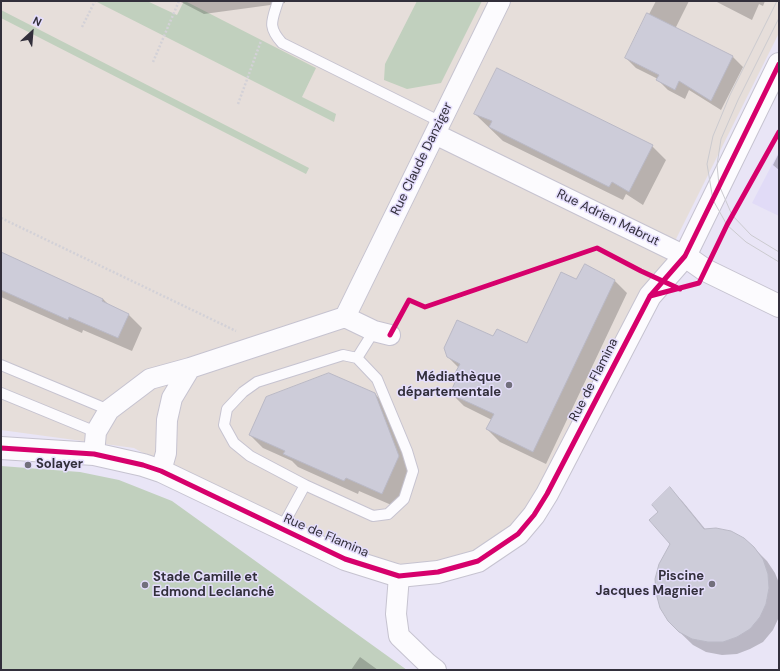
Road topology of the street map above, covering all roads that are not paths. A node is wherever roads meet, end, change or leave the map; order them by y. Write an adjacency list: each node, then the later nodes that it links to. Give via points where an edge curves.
1 (278, 1): 4 (lane, via 271,26 282,43)
2 (500, 1): 4 (street, Rue Claude Danziger)
3 (779, 64): 5 (street, Rue de Flamina)
4 (438, 128): 5 (street, Rue Adrien Mabrut); 7 (street, Rue Claude Danziger)
5 (685, 256): 6 (street, Rue Adrien Mabrut, via 705,270); 20 (street, Rue de Flamina, via 650,296 548,494 518,534 478,561 438,572)
6 (779, 306)
7 (345, 317): 8 (street); 11 (street)
8 (382, 333): 9 (lane)
9 (357, 358): 18 (lane, via 343,355 258,382 242,392 227,409 224,426 234,443 250,456); 18 (lane, via 377,379 407,451 413,471 404,499 388,514 373,516)
10 (1, 365): 13 (lane)
11 (190, 368): 13 (street, via 150,379); 17 (street, via 172,398 167,420 166,453)
12 (1, 394): 14 (lane)
13 (109, 410): 14 (street)
14 (96, 432): 16 (street)
15 (1, 448): 16 (street, Rue de Flamina)
16 (94, 454): 17 (street, Rue de Flamina, via 143,465)
17 (161, 472): 19 (street, Rue de Flamina)
18 (305, 485): 19 (lane)
19 (281, 529): 20 (street, Rue de Flamina, via 345,559)
20 (399, 576): 21 (street, via 396,614 399,636)
21 (436, 670)

